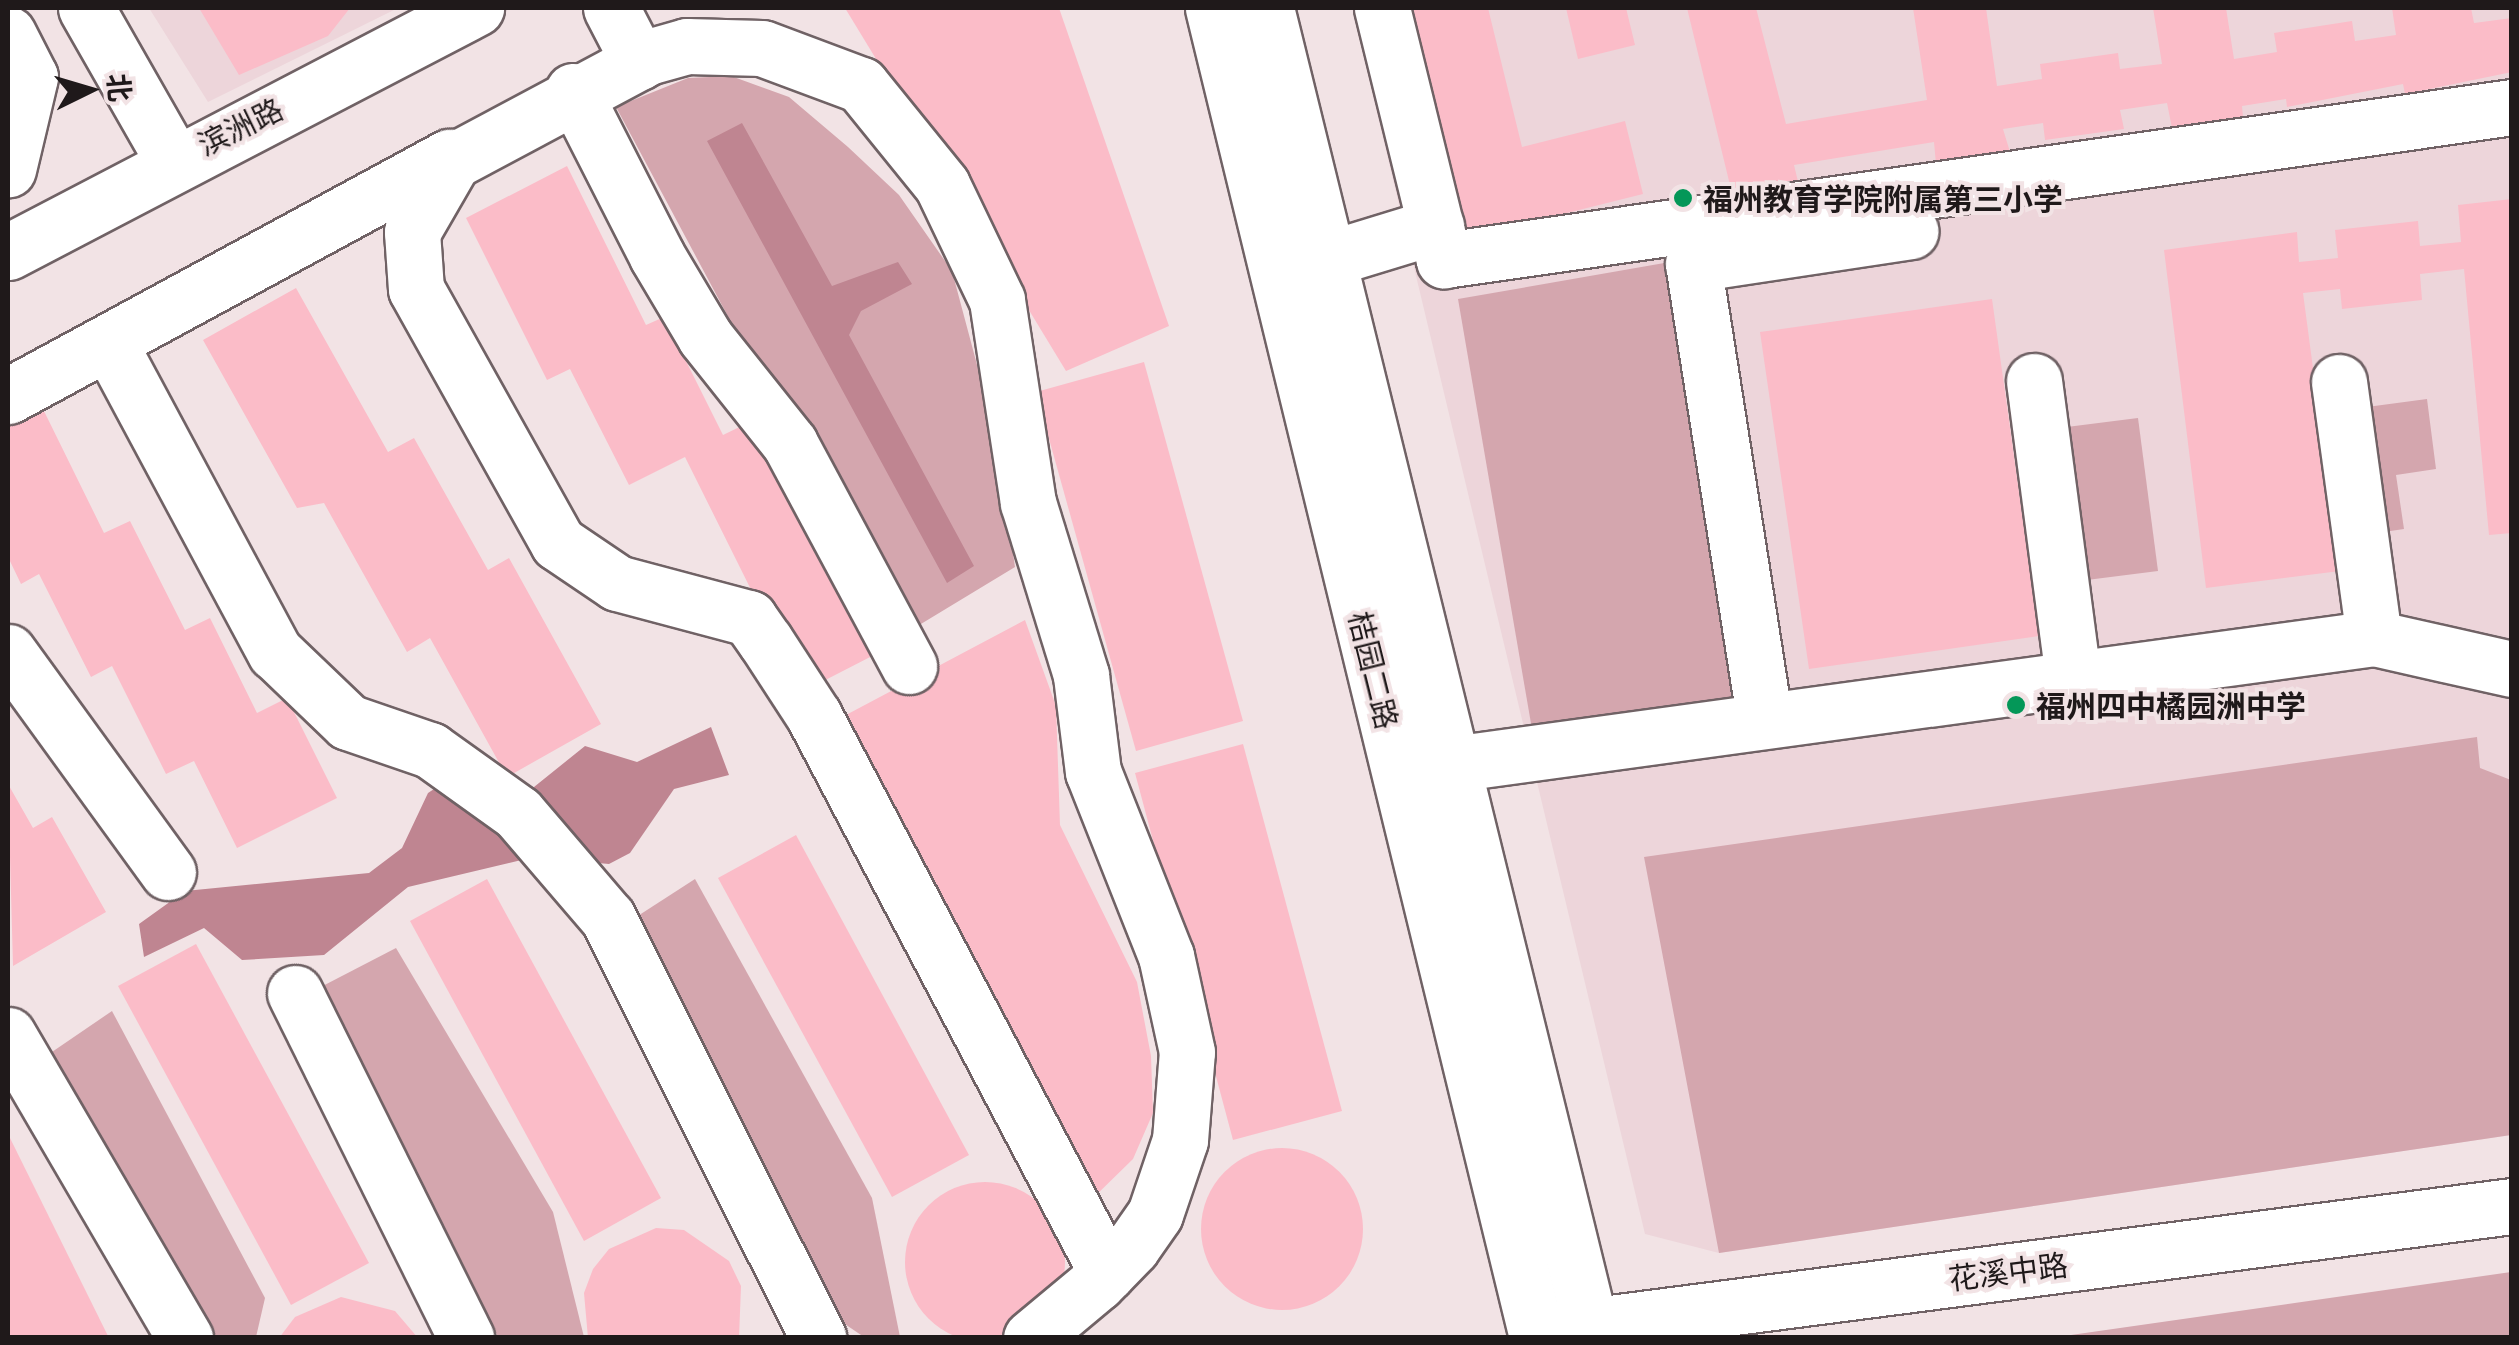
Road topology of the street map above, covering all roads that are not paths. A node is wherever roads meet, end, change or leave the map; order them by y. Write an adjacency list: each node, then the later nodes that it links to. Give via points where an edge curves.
1 (86, 8): 13 (street)
2 (476, 8): 13 (street, 滨洲路)
3 (612, 8): 8 (street)
4 (1213, 8): 35 (street, 桔园二路)
5 (1266, 8): 17 (street, 桔园二路)
6 (1382, 8): 15 (street)
7 (8, 34): 14 (street, via 30,76)
8 (664, 38): 9 (street); 33 (street, via 799,56 861,85 942,185 996,300 1028,503 1081,675 1093,772 1182,1011 1184,1091 1170,1180)
9 (574, 91): 12 (street); 24 (street, via 657,256 705,337 790,444)
10 (2512, 107): 15 (street, via 1444,260)
11 (2512, 140): 27 (street, via 1693,264)
12 (472, 145): 18 (street); 33 (street, via 419,211 410,258 426,316 514,476 586,569 650,596 727,610 760,633 814,716)
13 (172, 159): 16 (street, 滨洲路)
14 (8, 170)
15 (1436, 226): 17 (street)
16 (8, 252)
17 (1328, 259): 28 (street, 桔园二路)
18 (109, 343): 21 (street); 38 (street, via 275,652 348,722 430,750 487,791 548,847 608,918)
19 (2034, 381): 26 (street)
20 (2340, 382): 22 (street)
21 (8, 396)
22 (2374, 638): 25 (street); 26 (street)
23 (8, 652): 29 (street)
24 (909, 666)
25 (2512, 669)
26 (2073, 677): 27 (street)
27 (1764, 716): 28 (street)
28 (1452, 764): 34 (street, 桔园二路)
29 (168, 872)
30 (295, 993): 37 (street)
31 (8, 1035): 36 (street, via 52,1097)
32 (2512, 1206): 34 (street, 花溪中路)
33 (1107, 1273): 39 (street)
34 (1590, 1325): 35 (street, 花溪中路)
35 (1520, 1335)
36 (185, 1338)
37 (466, 1338)
38 (818, 1338)
39 (1030, 1338)

